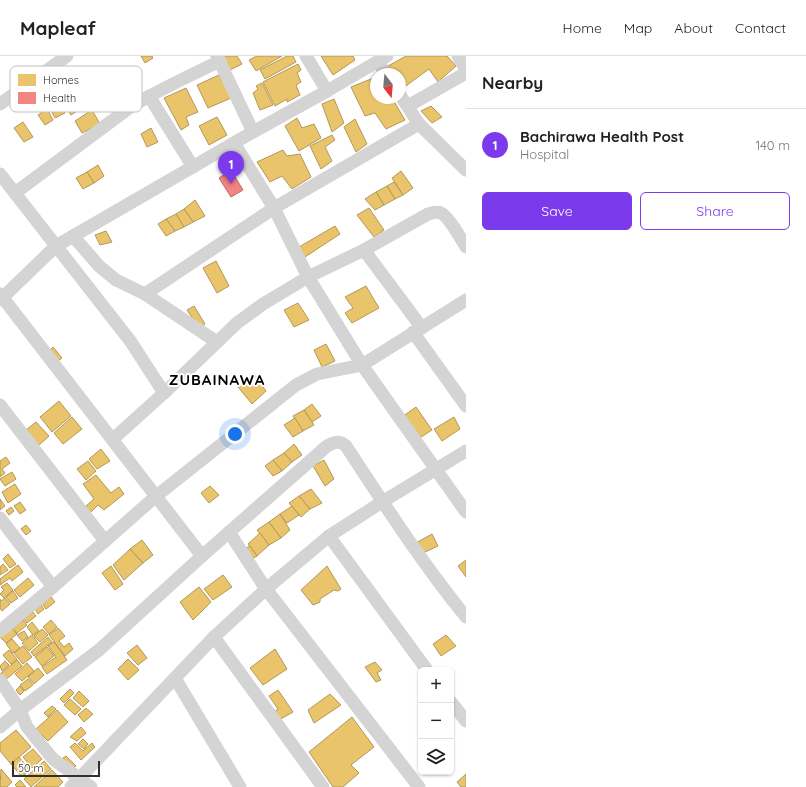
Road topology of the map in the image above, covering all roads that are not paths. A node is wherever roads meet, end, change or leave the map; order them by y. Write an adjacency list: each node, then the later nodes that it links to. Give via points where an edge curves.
1 (306, 56): 8 (street)
2 (458, 56): 7 (street)
3 (63, 57): 6 (street)
4 (218, 59): 9 (street); 17 (street)
5 (382, 59): 8 (street)
6 (51, 66)
7 (466, 72): 14 (street)
8 (327, 91): 17 (street)
9 (149, 96): 11 (street); 19 (street)
10 (10, 97): 13 (street)
11 (142, 100)
12 (406, 103): 14 (street)
13 (0, 104)
14 (408, 106): 16 (street)
15 (124, 112): 22 (street)
16 (419, 124): 20 (street); 23 (street)
17 (253, 132): 18 (street)
18 (234, 143): 19 (street); 23 (street)
19 (193, 167): 24 (street)
20 (466, 170)
21 (0, 174): 22 (street)
22 (15, 193): 25 (street)
23 (274, 208): 28 (street); 29 (street)
24 (73, 236): 25 (street); 29 (street, via 116,280)
25 (56, 246): 30 (street); 35 (street, via 131,342)
26 (466, 248): 27 (street, via 446,216 436,212)
27 (364, 250): 28 (street); 32 (street)
28 (308, 277): 33 (street, via 263,304); 34 (street)
29 (144, 294): 33 (street)
30 (1, 297): 38 (street)
31 (466, 300): 32 (street)
32 (418, 330): 34 (street); 37 (street)
33 (217, 342): 35 (street)
34 (362, 365): 40 (street); 41 (street, via 317,374 296,385)
35 (164, 393): 38 (street)
36 (0, 405): 47 (street)
37 (466, 406)
38 (113, 440): 41 (street)
39 (466, 451): 40 (street)
40 (437, 470): 42 (street); 43 (street)
41 (155, 497): 47 (street); 48 (street)
42 (382, 502): 45 (street, via 346,446 336,441 327,446); 46 (street); 51 (street)
43 (466, 512)
44 (0, 518): 49 (street)
45 (229, 532): 48 (street); 50 (street)
46 (329, 536): 50 (street); 54 (street)
47 (105, 541): 49 (street)
48 (202, 556): 58 (street, via 99,650)
49 (53, 587): 52 (street)
50 (266, 589): 53 (street); 65 (street)
51 (466, 617)
52 (0, 631)
53 (214, 637): 55 (street); 64 (street)
54 (425, 667)
55 (175, 678): 61 (street); 63 (street)
56 (0, 680): 58 (street)
57 (452, 703): 59 (street)
58 (20, 710): 60 (street); 61 (street, via 27,727)
59 (466, 721)
60 (0, 728)
61 (75, 782): 62 (street)
62 (91, 787)
63 (240, 787)
64 (323, 787)
65 (419, 787)

